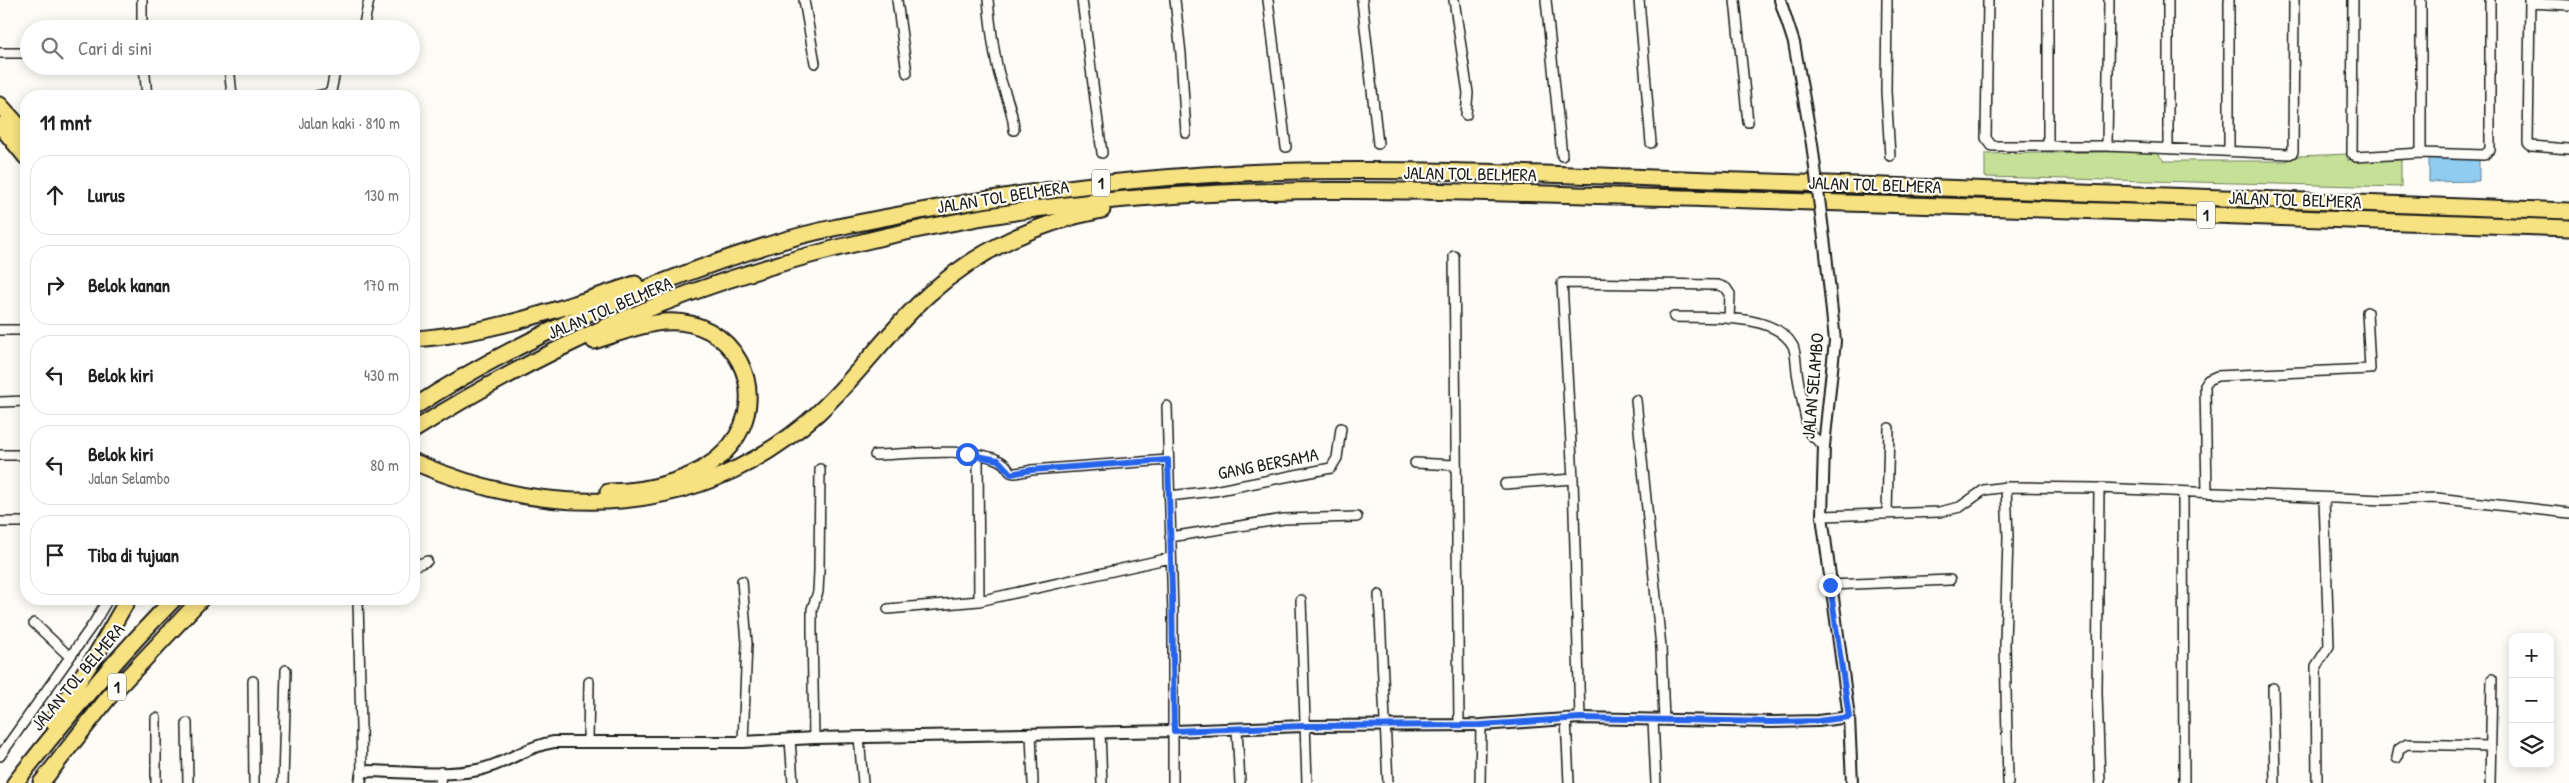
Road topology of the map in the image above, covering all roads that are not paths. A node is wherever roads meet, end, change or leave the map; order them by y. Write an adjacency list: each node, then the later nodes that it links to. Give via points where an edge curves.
1 (142, 0): 27 (street)
2 (369, 0): 28 (street)
3 (804, 0): 31 (street)
4 (897, 0): 32 (street)
5 (988, 0): 47 (street, via 996,59 1013,115)
6 (1082, 0): 59 (street)
7 (1175, 0): 48 (street)
8 (1268, 0): 54 (street)
9 (1362, 0): 51 (street)
10 (1454, 0): 41 (street, via 1468,93)
11 (1546, 0): 61 (street)
12 (1639, 0): 50 (street)
13 (1735, 0): 44 (street)
14 (1780, 0): 83 (street, JALAN SELAMBO, bridge, via 1794,43 1812,144 1836,341)
15 (1887, 0): 62 (street, via 1886,91)
16 (1988, 0): 52 (street, via 1986,138 1992,146)
17 (2048, 0): 52 (street)
18 (2109, 0): 53 (street)
19 (2168, 0): 55 (street)
20 (2229, 0): 58 (street)
21 (2294, 0): 58 (street, via 2293,152)
22 (2353, 0): 60 (street, via 2352,154 2356,157)
23 (2421, 0): 60 (street)
24 (2490, 0): 60 (street, via 2490,150 2484,154)
25 (2530, 2): 26 (street); 57 (street, via 2528,143 2531,146)
26 (2569, 5)
27 (142, 20)
28 (365, 20)
29 (0, 53): 30 (street)
30 (20, 53)
31 (815, 63)
32 (906, 73)
33 (145, 75): 36 (street)
34 (230, 75): 37 (street)
35 (335, 75): 38 (street)
36 (146, 90)
37 (231, 90)
38 (331, 90)
39 (0, 97): 42 (highway)
40 (0, 105): 46 (highway)
41 (1466, 116)
42 (20, 117)
43 (0, 118): 49 (highway)
44 (1748, 122)
45 (0, 124): 56 (highway)
46 (20, 127)
47 (1014, 130)
48 (1186, 133)
49 (20, 140)
50 (1652, 143)
51 (1378, 144)
52 (2048, 146): 53 (street)
53 (2107, 146): 55 (street)
54 (1286, 147)
55 (2168, 148): 58 (street)
56 (20, 149)
57 (2569, 149)
58 (2229, 151)
59 (1102, 153)
60 (2421, 153)
61 (1562, 156)
62 (1890, 156)
63 (1167, 197): 65 (highway, JALAN TOL BELMERA / 1, via 1389,191 1853,203); 74 (highway, JALAN TOL BELMERA / 1, via 1066,205 962,221 773,266 621,320); 92 (highway, via 1046,224 988,250 928,295 818,413 748,462 703,483 636,500 578,503 491,489)
64 (2569, 211): 66 (highway, JALAN TOL BELMERA / 1, via 1792,182 1411,171 1266,172 1064,186 856,223)
65 (2569, 228)
66 (740, 255): 73 (highway, via 687,266 570,306 498,325); 78 (highway, JALAN TOL BELMERA / 1, via 624,298 534,339)
67 (1454, 256): 93 (street)
68 (2367, 312): 100 (street, via 2370,369 2217,376 2208,380 2205,385)
69 (1674, 317): 70 (street)
70 (1729, 318): 83 (street, via 1768,327 1785,335 1794,348 1808,429); 95 (street, via 1730,294 1726,288 1718,286 1562,283)
71 (0, 330): 72 (street)
72 (20, 330)
73 (420, 338)
74 (527, 364): 80 (highway, JALAN TOL BELMERA / 1); 92 (highway, via 642,325 665,322 691,324 713,332 728,344 737,358 746,374 749,397 746,414 730,446 718,458 698,471 650,487 616,492 535,490)
75 (1636, 400): 137 (street, via 1661,647)
76 (20, 401): 77 (street)
77 (0, 402)
78 (420, 403)
79 (1167, 406): 89 (street)
80 (420, 426)
81 (1341, 428): 101 (street, GANG BERSAMA, via 1337,458 1331,468 1214,491)
82 (1889, 428): 104 (street)
83 (1824, 446): 105 (street, JALAN SELAMBO)
84 (0, 455): 85 (street)
85 (20, 455)
86 (875, 455): 88 (street, via 954,453)
87 (420, 456): 92 (highway)
88 (978, 456): 89 (street, via 998,460 1008,472 1015,474 1031,470); 118 (street)
89 (1168, 460): 101 (street)
90 (420, 463): 92 (highway)
91 (1415, 463): 93 (street)
92 (434, 466)
93 (1455, 466): 139 (street)
94 (820, 469): 148 (street, via 818,592 812,609)
95 (1574, 478): 96 (street); 135 (street)
96 (1505, 484)
97 (2006, 487): 98 (street); 104 (street, via 1984,490 1955,509); 177 (street)
98 (2100, 488): 99 (street); 178 (street)
99 (2183, 492): 100 (street); 179 (street)
100 (2207, 493): 102 (street)
101 (1169, 496): 109 (street)
102 (2324, 498): 103 (street, via 2436,498); 181 (street, via 2329,646 2316,666)
103 (2569, 513)
104 (1887, 514): 105 (street)
105 (1822, 516): 115 (street, JALAN SELAMBO)
106 (1357, 517): 109 (street, via 1284,519)
107 (0, 522): 108 (street)
108 (20, 522)
109 (1170, 537): 110 (street)
110 (1170, 558): 118 (street); 144 (street)
111 (427, 561): 112 (street)
112 (420, 564)
113 (1950, 580): 115 (street)
114 (742, 581): 151 (street, via 747,643)
115 (1830, 585): 132 (street, JALAN SELAMBO)
116 (1379, 595): 142 (street)
117 (1301, 600): 141 (street)
118 (980, 601): 124 (street)
119 (104, 605): 126 (street)
120 (125, 605): 157 (highway)
121 (168, 605): 157 (highway, JALAN TOL BELMERA / 1, via 76,705)
122 (195, 605): 158 (highway, JALAN TOL BELMERA / 1, via 108,698)
123 (358, 605): 155 (street)
124 (888, 609)
125 (34, 623): 126 (street)
126 (70, 657): 153 (street)
127 (286, 670): 162 (street)
128 (2492, 680): 152 (street)
129 (253, 681): 161 (street)
130 (589, 682): 150 (street)
131 (2272, 688): 180 (street)
132 (1849, 717): 137 (street, via 1772,722); 176 (street, JALAN SELAMBO)
133 (156, 718): 159 (street)
134 (1566, 718): 135 (street); 140 (street); 174 (street)
135 (1580, 718): 136 (street)
136 (1654, 720): 137 (street); 175 (street)
137 (1664, 720)
138 (187, 723): 160 (street)
139 (1459, 725): 140 (street); 142 (street)
140 (1481, 725): 173 (street)
141 (1304, 726): 142 (street); 143 (street); 171 (street)
142 (1383, 726): 172 (street)
143 (1237, 729): 144 (street); 170 (street)
144 (1174, 731): 145 (street); 169 (street)
145 (1100, 732): 146 (street); 168 (street)
146 (1031, 733): 147 (street); 167 (street)
147 (860, 737): 148 (street); 166 (street)
148 (814, 738): 149 (street)
149 (790, 739): 151 (street); 165 (street)
150 (588, 741): 151 (street); 156 (street, via 536,744 491,767 468,772)
151 (743, 742)
152 (2490, 746): 154 (street, via 2407,744 2399,749); 182 (street)
153 (0, 756)
154 (2397, 758)
155 (362, 771): 156 (street); 163 (street)
156 (441, 772): 164 (street)
157 (14, 783)
158 (41, 783)
159 (156, 783)
160 (188, 783)
161 (254, 783)
162 (283, 783)
163 (360, 783)
164 (440, 783)
165 (793, 783)
166 (863, 783)
167 (1033, 783)
168 (1102, 783)
169 (1173, 783)
170 (1240, 783)
171 (1307, 783)
172 (1388, 783)
173 (1480, 783)
174 (1569, 783)
175 (1656, 783)
176 (1852, 783)
177 (2008, 783)
178 (2100, 783)
179 (2184, 783)
180 (2275, 783)
181 (2317, 783)
182 (2490, 783)

